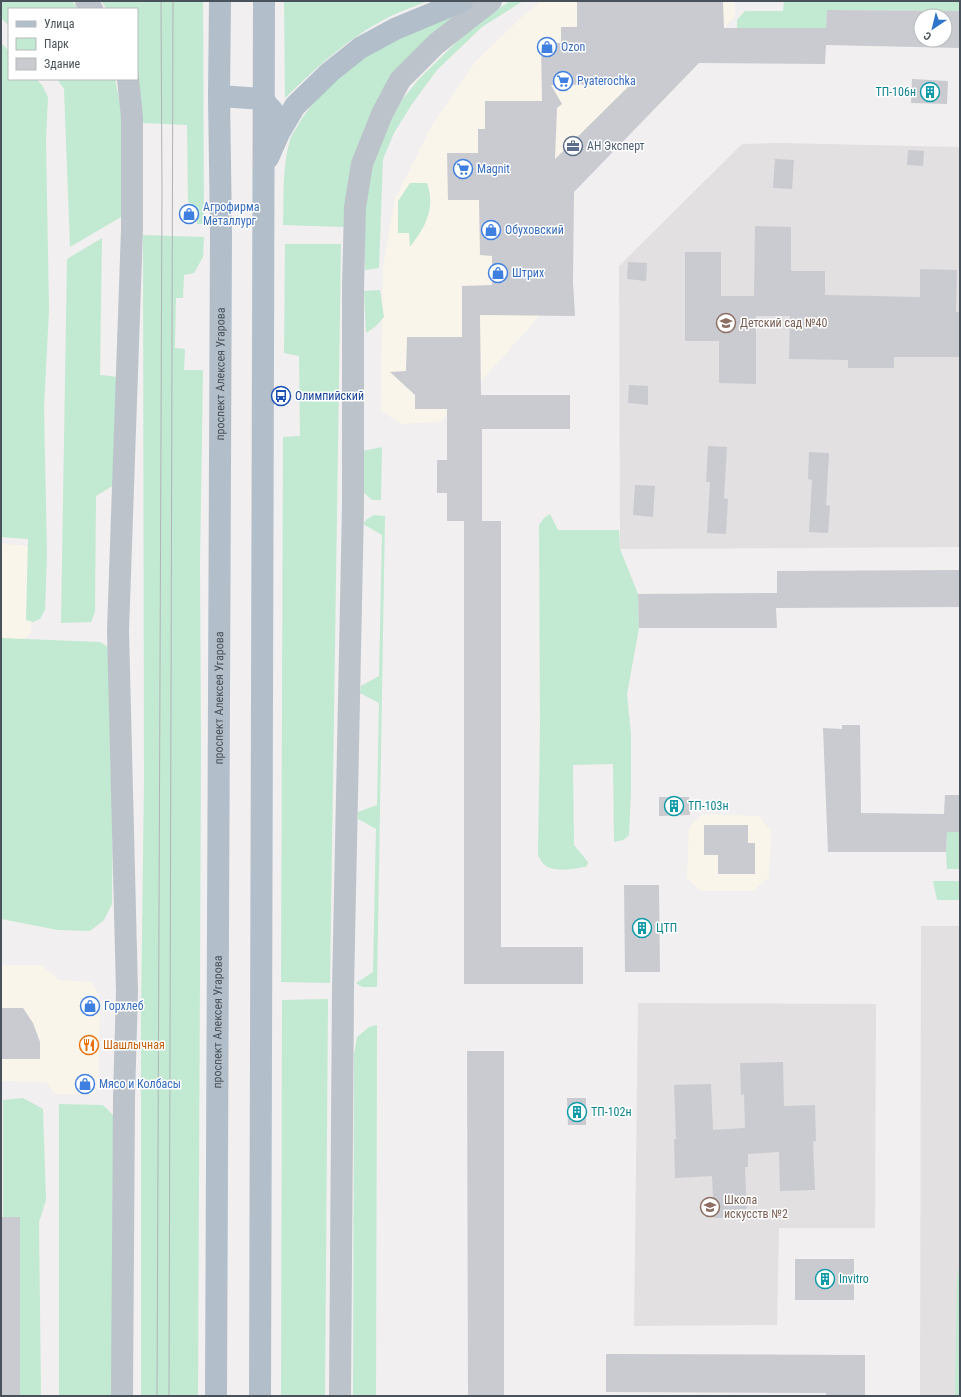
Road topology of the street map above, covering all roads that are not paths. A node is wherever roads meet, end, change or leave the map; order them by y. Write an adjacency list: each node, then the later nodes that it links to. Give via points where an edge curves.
1 (220, 1): 6 (main road, проспект Алексея Угарова)
2 (264, 1): 7 (main road)
3 (462, 1): 8 (main road, via 395,29 360,48 330,72)
4 (491, 1): 13 (street, via 436,44 400,80 382,114 362,164 355,206 353,506 343,989)
5 (128, 80): 10 (street, via 132,117 132,229 118,632 127,990)
6 (219, 96): 7 (main road); 11 (main road, проспект Алексея Угарова, via 221,232)
7 (264, 99): 8 (main road, via 270,109 278,113); 9 (main road)
8 (295, 106): 9 (main road, via 279,132)
9 (264, 167): 12 (main road)
10 (122, 1396)
11 (216, 1396)
12 (260, 1396)
13 (340, 1396)

